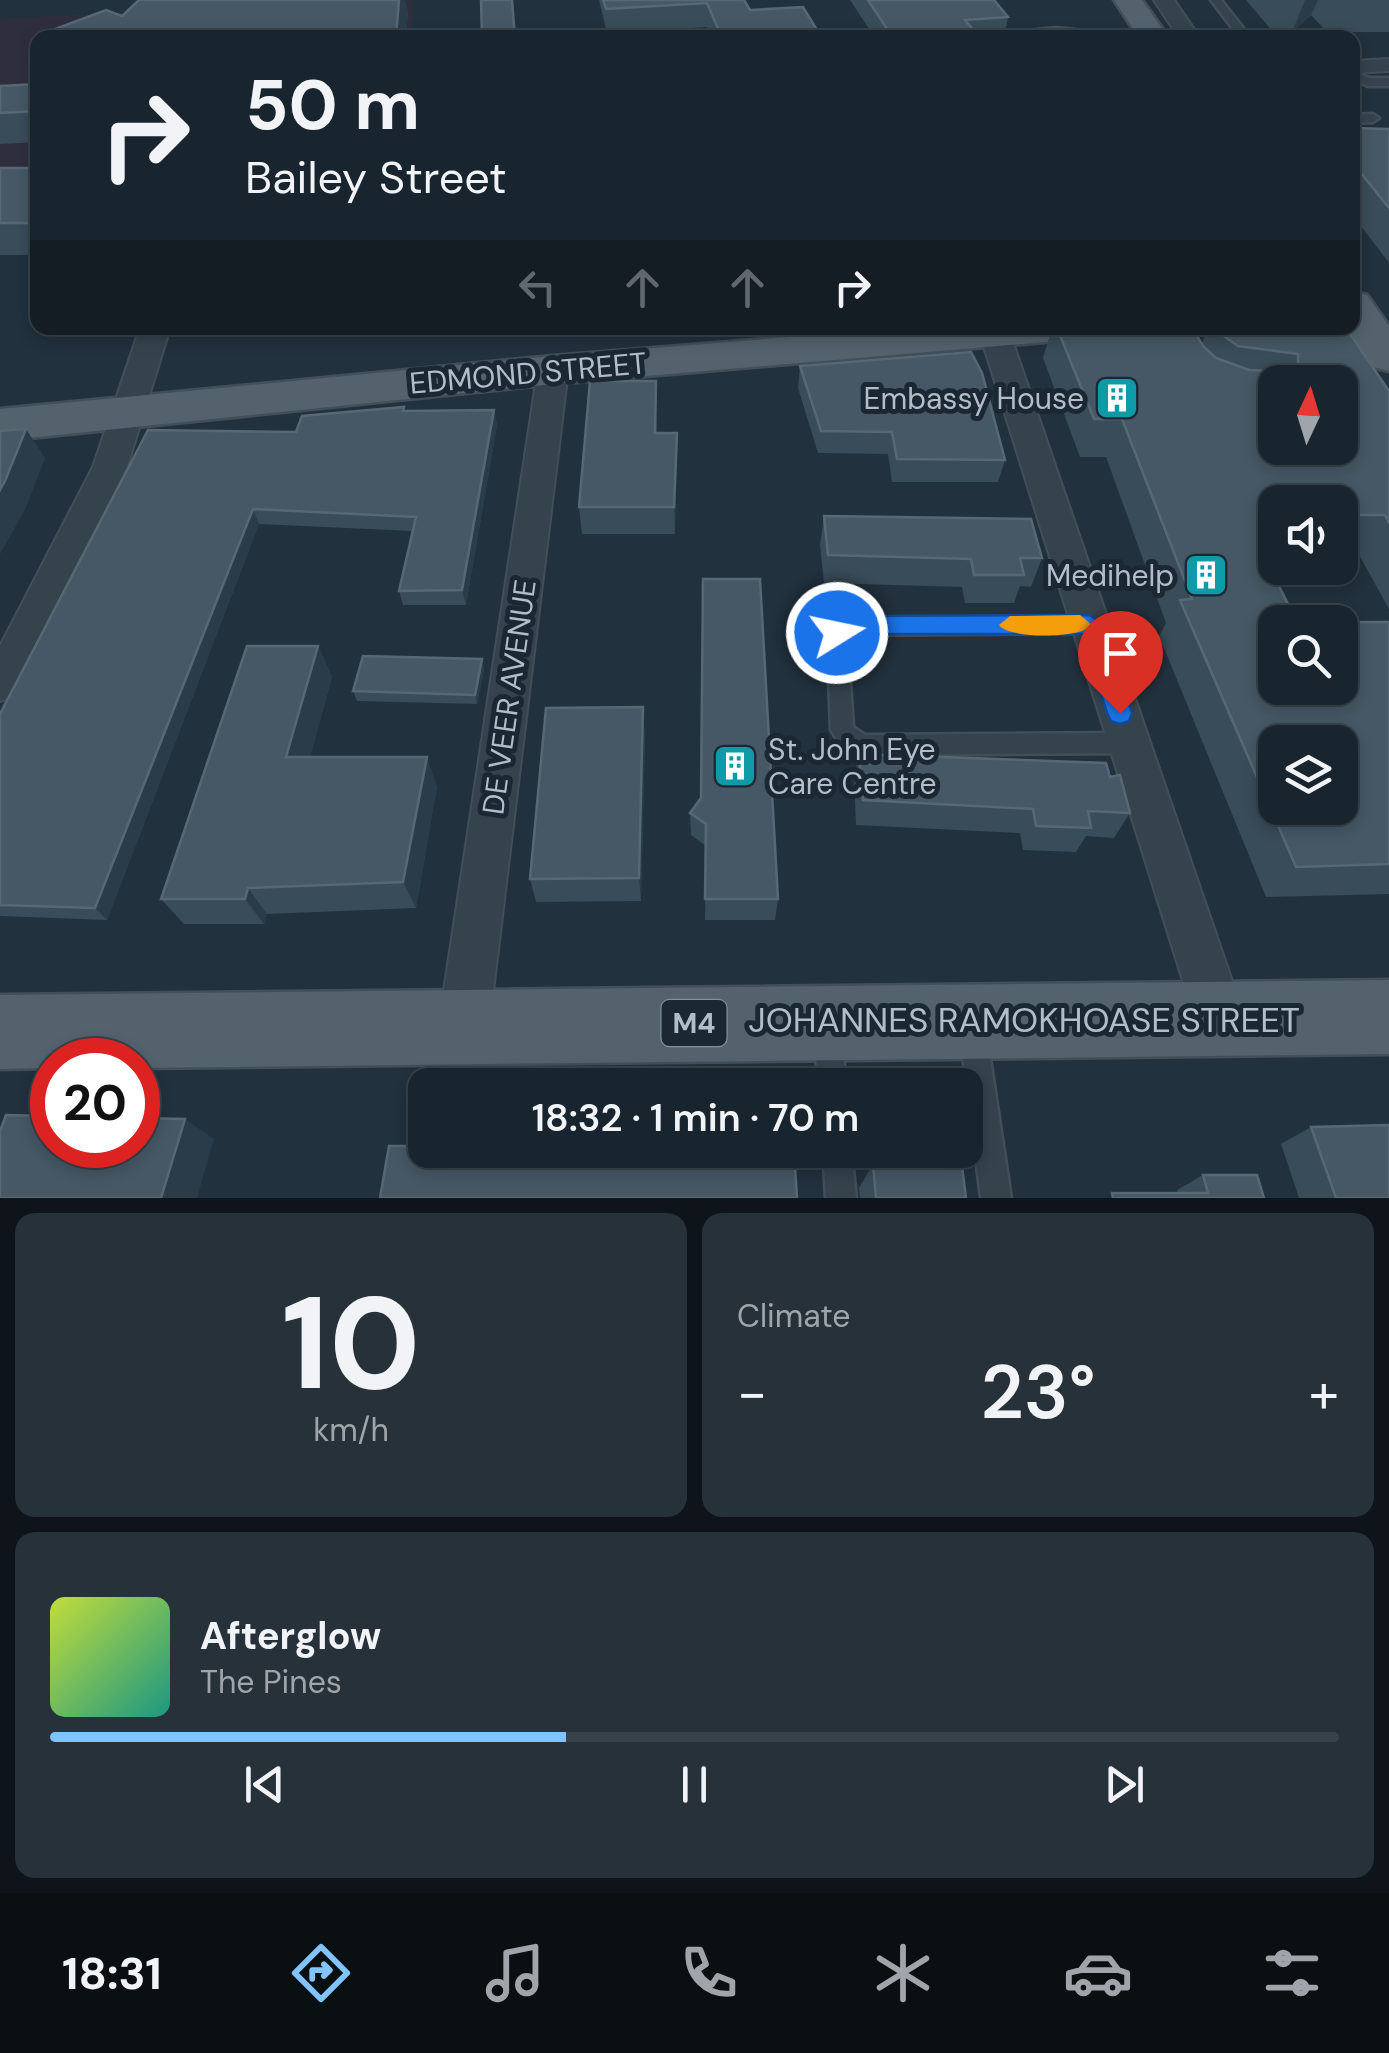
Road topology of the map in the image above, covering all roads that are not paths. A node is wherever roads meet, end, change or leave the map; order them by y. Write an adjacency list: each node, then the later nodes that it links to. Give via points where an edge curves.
1 (1128, 0): 4 (main road)
2 (1164, 0): 5 (street)
3 (1216, 0): 6 (lane)
4 (1149, 30)
5 (1185, 30)
6 (1240, 30)
7 (1389, 64): 8 (street)
8 (1360, 66)
9 (1360, 78): 10 (lane)
10 (1389, 82)
11 (1360, 118): 12 (lane)
12 (1373, 118)
13 (1389, 303): 14 (main road)
14 (1360, 304)
15 (1360, 315): 19 (main road)
16 (153, 335): 21 (street)
17 (982, 335): 20 (main road, EDMOND STREET)
18 (994, 335): 23 (street)
19 (1389, 357)
20 (553, 370): 21 (main road, EDMOND STREET); 29 (street, DE VEER AVENUE)
21 (129, 412): 22 (main road, EDMOND STREET); 24 (street, via 110,467)
22 (0, 425)
23 (1090, 624): 25 (street); 25 (lane, via 842,627 842,730 864,745)
24 (0, 685)
25 (1130, 743): 26 (street)
26 (1220, 1018): 27 (main road, JOHANNES RAMOKHOASE STREET / M4); 28 (main road, JOHANNES RAMOKHOASE STREET / M4)
27 (1389, 1018)
28 (972, 1020): 31 (main road, JOHANNES RAMOKHOASE STREET / M4); 34 (lane)
29 (464, 1024): 30 (main road, JOHANNES RAMOKHOASE STREET / M4); 31 (main road, JOHANNES RAMOKHOASE STREET / M4)
30 (0, 1032)
31 (830, 1053)
32 (838, 1168): 33 (lane)
33 (841, 1198)
34 (996, 1198)

